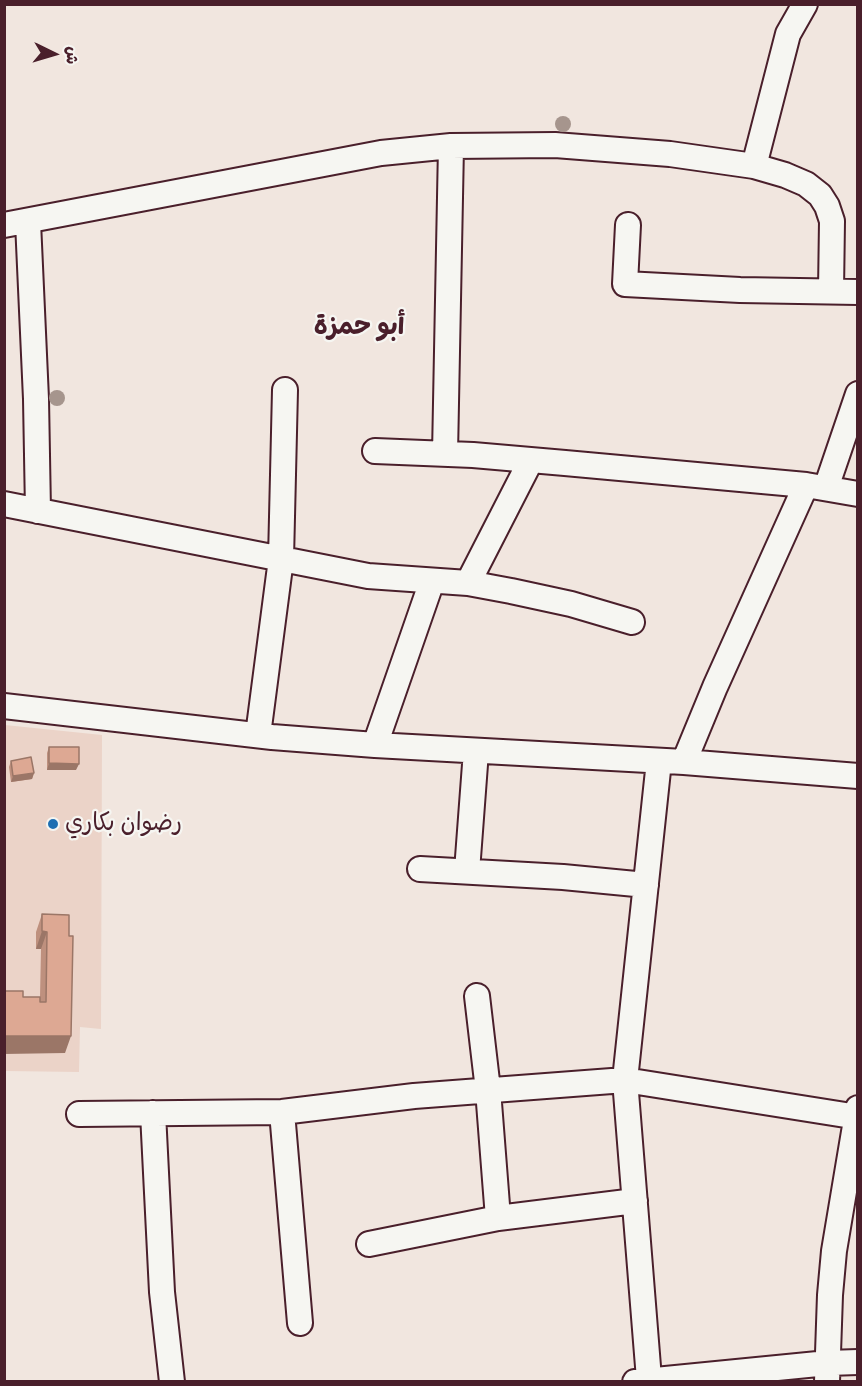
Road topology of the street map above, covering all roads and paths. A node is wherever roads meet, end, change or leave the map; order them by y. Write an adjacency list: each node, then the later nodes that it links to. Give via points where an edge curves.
1 (805, 4): 3 (street, via 788,34)
2 (450, 146): 3 (street, via 555,145 670,154); 4 (street, via 381,153); 11 (street)
3 (754, 166): 6 (street, via 806,184 827,206 832,221)
4 (16, 223): 16 (street, via 36,399)
5 (628, 225): 6 (street, via 626,284)
6 (831, 291): 7 (street)
7 (858, 292)
8 (285, 390): 17 (street)
9 (858, 394): 13 (street)
10 (375, 450): 11 (street)
11 (445, 454): 12 (street)
12 (531, 460): 13 (street); 19 (street)
13 (816, 487): 14 (street); 26 (street, via 714,687)
14 (858, 494)
15 (4, 504): 16 (street)
16 (38, 511): 17 (street)
17 (281, 559): 18 (street, via 368,576); 22 (street)
18 (432, 581): 19 (street); 23 (street)
19 (468, 583): 20 (street, via 571,604)
20 (632, 622)
21 (4, 706): 22 (street)
22 (258, 735): 23 (street)
23 (375, 745): 24 (street)
24 (476, 751): 25 (street); 29 (street)
25 (659, 761): 26 (street); 30 (street)
26 (684, 762): 27 (street)
27 (858, 776)
28 (420, 869): 29 (street)
29 (467, 871): 30 (street)
30 (646, 885): 32 (street)
31 (477, 996): 33 (street)
32 (625, 1080): 33 (street); 37 (street); 38 (street)
33 (488, 1090): 34 (street); 39 (street)
34 (282, 1112): 35 (street); 41 (street)
35 (153, 1113): 36 (street); 45 (street, via 162,1292)
36 (79, 1114)
37 (857, 1114): 43 (street, via 834,1251)
38 (635, 1201): 39 (street); 44 (street)
39 (498, 1218): 40 (street)
40 (369, 1244)
41 (300, 1323)
42 (858, 1362): 43 (street)
43 (827, 1372): 44 (street)
44 (642, 1380)
45 (172, 1382)

